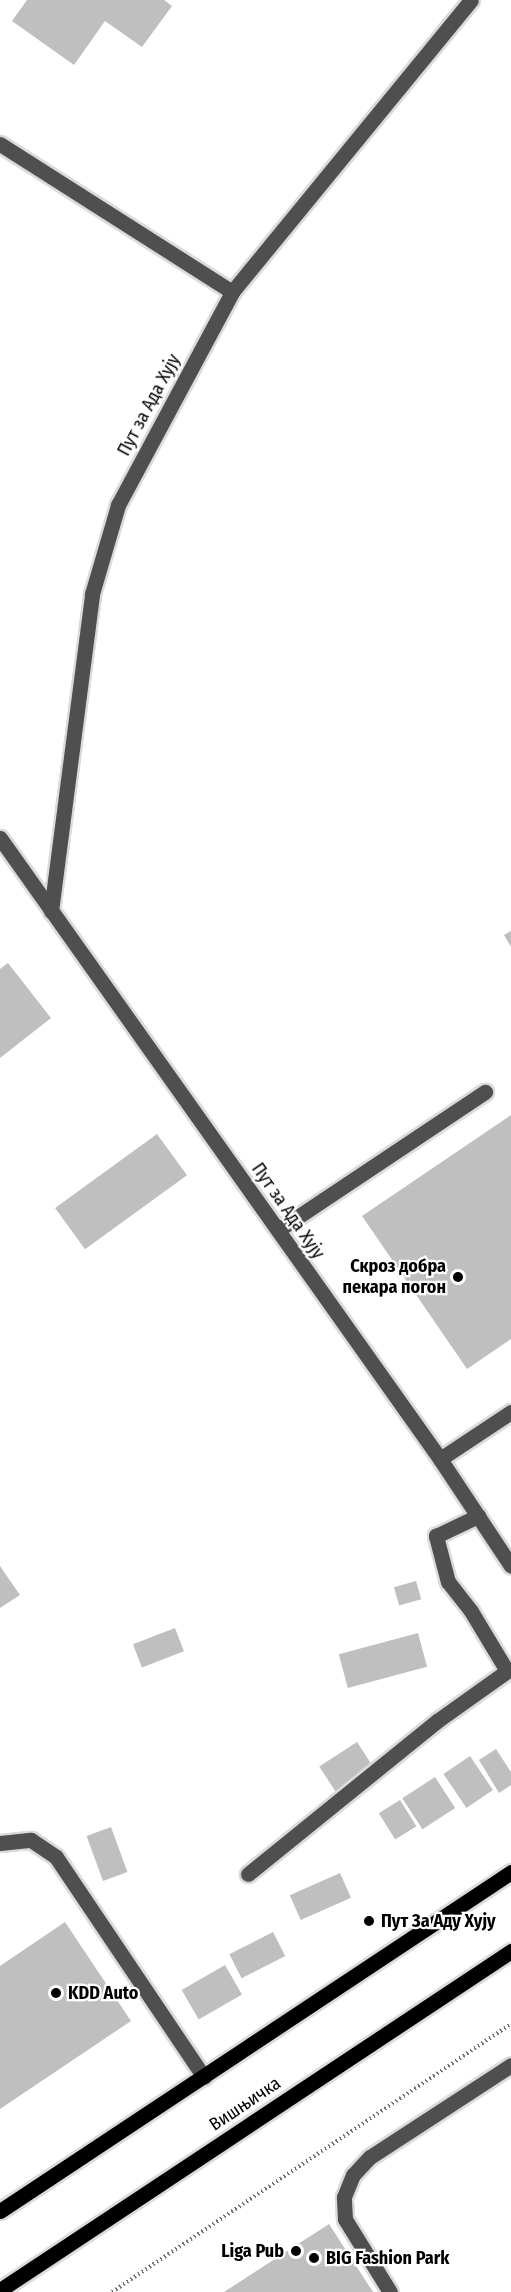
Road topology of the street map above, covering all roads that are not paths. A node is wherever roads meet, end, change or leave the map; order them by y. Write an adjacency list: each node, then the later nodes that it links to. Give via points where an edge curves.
1 (471, 0): 3 (lane, Пут за Ада Хују)
2 (0, 144): 3 (lane)
3 (232, 292): 5 (lane, Пут за Ада Хују, via 118,505 92,594)
4 (0, 838): 5 (lane, Пут за Ада Хују)
5 (51, 912): 7 (lane, Пут за Ада Хују)
6 (485, 1092): 7 (lane)
7 (278, 1230): 9 (lane, Пут за Ада Хују)
8 (511, 1412): 9 (lane)
9 (440, 1459): 10 (lane, Пут за Ада Хују)
10 (478, 1516): 11 (lane, Пут за Ада Хују); 12 (lane, via 436,1536 448,1582 471,1611)
11 (511, 1566)
12 (509, 1677): 15 (lane, via 437,1720)
13 (0, 1843): 18 (lane, via 31,1840 56,1857)
14 (511, 1872): 18 (main road)
15 (248, 1874)
16 (511, 1951): 20 (main road, Вишњичка)
17 (511, 2065): 21 (lane, via 370,2157 353,2175 344,2197 345,2219)
18 (204, 2077): 19 (main road)
19 (0, 2211)
20 (0, 2290)
21 (390, 2292)

